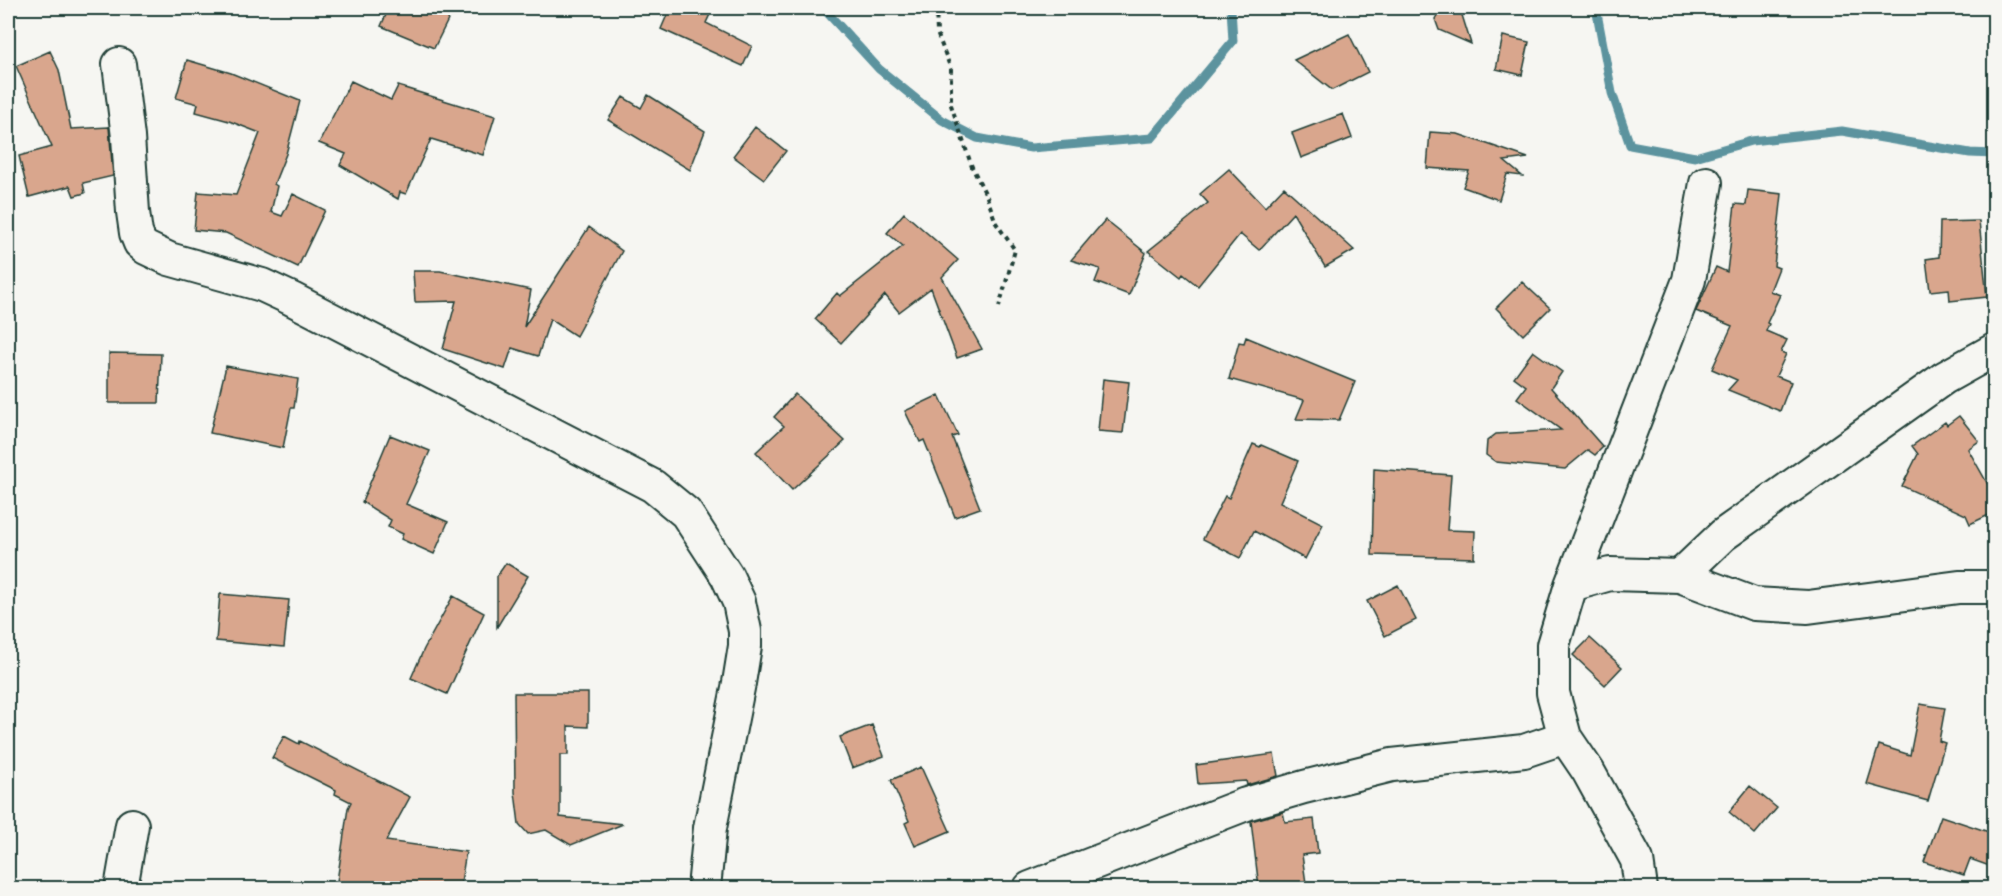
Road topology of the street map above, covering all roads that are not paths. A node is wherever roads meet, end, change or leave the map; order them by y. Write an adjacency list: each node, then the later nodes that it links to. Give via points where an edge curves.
1 (119, 64): 10 (street, via 136,233 146,248 169,259 262,285 292,299 653,486 686,513 733,586 745,631 739,683 710,828)
2 (1706, 183): 5 (street, via 1689,280)
3 (1995, 350): 4 (street, via 1944,378 1732,528)
4 (1680, 576): 5 (street, via 1610,574); 6 (street, via 1754,604 1808,607 1959,587)
5 (1571, 585): 7 (street, via 1553,645 1553,693)
6 (1995, 587)
7 (1565, 737): 11 (street, via 1524,751 1392,765 1304,787 1246,804); 12 (street, via 1637,860)
8 (132, 825): 9 (street)
9 (121, 888)
10 (704, 888)
11 (1030, 888)
12 (1641, 888)

